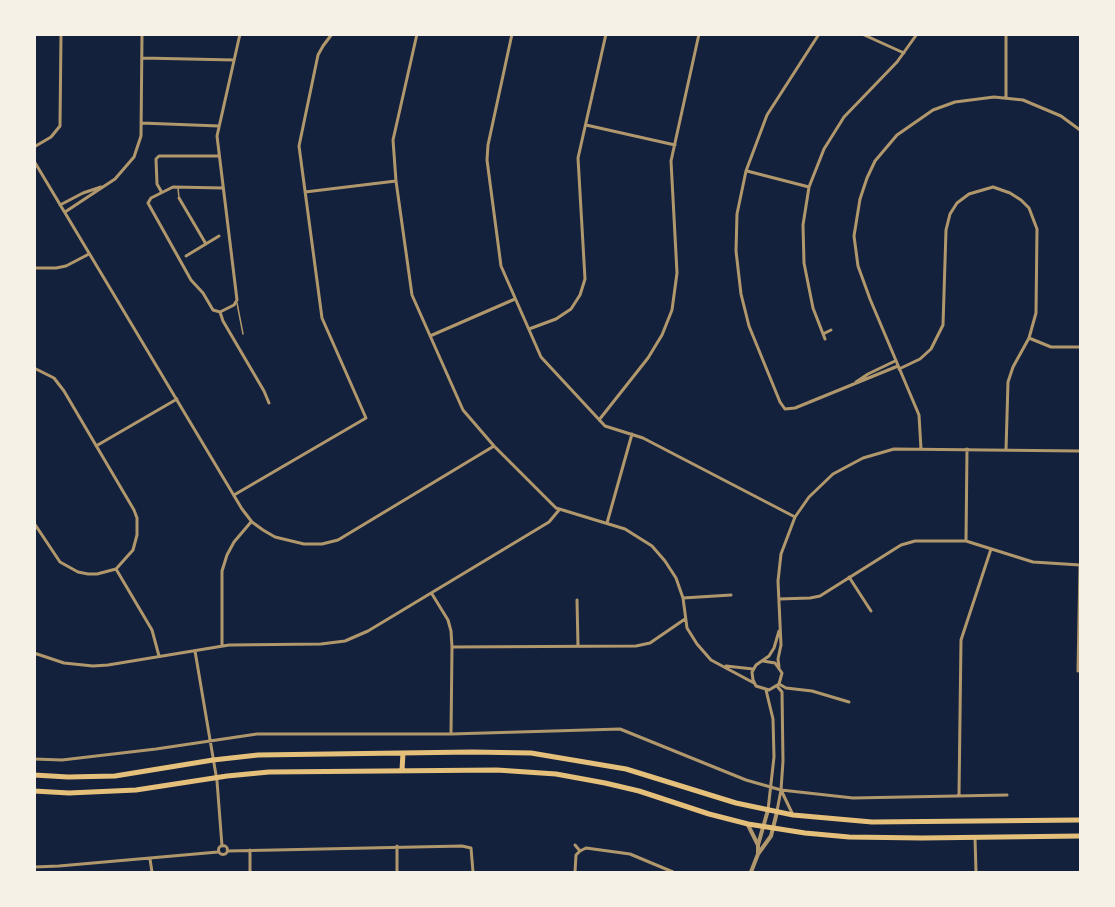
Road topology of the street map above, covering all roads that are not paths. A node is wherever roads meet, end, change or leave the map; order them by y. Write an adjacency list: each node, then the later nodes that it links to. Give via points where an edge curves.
1 (61, 34): 24 (street, via 60,126)
2 (142, 34): 14 (street)
3 (240, 34): 15 (street)
4 (332, 34): 34 (street, via 318,55 298,146)
5 (512, 34): 44 (street, via 487,152 500,258)
6 (606, 34): 19 (street)
7 (699, 34): 23 (street)
8 (819, 34): 27 (street, via 767,115)
9 (862, 34): 13 (street)
10 (917, 34): 13 (street)
11 (1006, 34): 16 (street)
12 (417, 35): 28 (street, via 393,140)
13 (904, 53): 31 (street, via 844,117 824,149)
14 (142, 58): 15 (street); 18 (street)
15 (234, 60): 20 (street)
16 (1006, 98): 21 (street, via 1037,105); 55 (street, via 978,98 933,110 897,135 875,161 867,178 856,216 855,251)
17 (1080, 122): 21 (street)
18 (141, 123): 20 (street); 29 (street, via 134,157)
19 (585, 125): 23 (street); 47 (street, via 578,158 585,279 571,309)
20 (219, 126): 25 (street)
21 (1077, 126): 22 (street)
22 (1080, 130)
23 (675, 145): 61 (street, via 671,171 677,273 672,310 648,358)
24 (34, 147)
25 (219, 156): 32 (street); 33 (street, via 159,156 157,184)
26 (34, 161): 36 (street)
27 (746, 171): 31 (street); 58 (street, via 737,214 740,287 749,326 782,406 790,410)
28 (396, 181): 34 (street); 51 (street, via 412,295)
29 (108, 184): 36 (street); 37 (street)
30 (178, 187): 32 (street); 33 (street); 35 (lane)
31 (809, 187): 50 (street, via 803,252 813,308)
32 (223, 188): 45 (street)
33 (161, 192): 42 (street, via 149,200 148,207)
34 (304, 192): 69 (street, via 322,318 366,418)
35 (179, 198): 39 (street)
36 (60, 205): 37 (street)
37 (64, 212): 40 (street)
38 (221, 235): 39 (street)
39 (206, 244): 41 (street)
40 (89, 254): 43 (street, via 66,266); 59 (street)
41 (186, 256): 42 (lane)
42 (179, 260): 46 (street, via 213,310)
43 (34, 268)
44 (515, 299): 47 (street); 51 (street)
45 (237, 302): 46 (street); 49 (lane)
46 (220, 312): 60 (street)
47 (530, 329): 61 (street, via 541,357)
48 (831, 330): 50 (street)
49 (243, 334)
50 (823, 334): 53 (street)
51 (430, 336): 64 (street, via 463,410)
52 (1029, 338): 54 (street, via 1051,347); 57 (street, via 1036,313 1034,218 1029,208 1010,193 993,187 980,189 957,203 948,221 945,315 938,338 920,359); 67 (street, via 1008,382)
53 (825, 339)
54 (1080, 347)
55 (896, 361): 57 (street); 58 (street)
56 (34, 368): 63 (street, via 59,384)
57 (899, 368): 58 (street); 65 (street, via 919,415)
58 (852, 384)
59 (177, 399): 63 (street); 69 (street)
60 (269, 404)
61 (599, 420): 62 (street, via 605,426)
62 (632, 434): 71 (street); 74 (street)
63 (96, 446): 78 (street, via 137,518 136,543)
64 (494, 446): 70 (street); 72 (street, via 338,540 322,544 291,542)
65 (921, 449): 66 (street); 71 (street, via 894,449 847,466 821,484)
66 (967, 449): 67 (street); 75 (street)
67 (1006, 450): 68 (street)
68 (1080, 451)
69 (234, 495): 72 (street)
70 (559, 510): 74 (street); 80 (street, via 549,522)
71 (795, 517): 83 (street, via 781,554)
72 (252, 522): 88 (street, via 234,542 222,571)
73 (34, 523): 78 (street, via 68,568 97,574)
74 (607, 523): 82 (street, via 635,534 659,553 672,570)
75 (966, 542): 76 (street); 79 (street, via 915,541 901,545)
76 (991, 549): 77 (street, via 1033,562); 114 (street, via 961,640)
77 (1080, 565): 98 (street)
78 (116, 569): 93 (street, via 152,630)
79 (849, 578): 83 (street, via 815,597); 85 (street)
80 (432, 593): 88 (street, via 345,641); 90 (street, via 448,620)
81 (731, 595): 82 (street)
82 (683, 598): 86 (street)
83 (779, 599): 87 (street)
84 (577, 600): 89 (street)
85 (870, 611)
86 (685, 619): 89 (street, via 643,645); 95 (street, via 701,650)
87 (780, 627): 94 (street, via 774,648); 96 (street)
88 (222, 646): 91 (street)
89 (578, 646): 90 (street)
90 (452, 647): 103 (street)
91 (195, 651): 93 (street); 104 (street)
92 (34, 653): 93 (street, via 64,663 93,666)
93 (159, 656)
94 (763, 661): 96 (street, via 772,661); 97 (street)
95 (721, 665): 97 (street); 99 (street)
96 (779, 667): 100 (street, via 782,674)
97 (753, 669): 99 (street)
98 (1078, 671)
99 (754, 683): 101 (street)
100 (778, 685): 101 (street); 102 (street); 112 (street, via 782,692)
101 (766, 690): 111 (street, via 773,719)
102 (849, 702)
103 (451, 734): 104 (street, via 257,734); 111 (street, via 620,729)
104 (210, 741): 106 (street, via 62,760); 107 (street)
105 (403, 753): 107 (highway, via 258,755); 108 (highway); 116 (highway, via 554,756 626,769)
106 (34, 759)
107 (213, 760): 109 (highway, via 115,776); 110 (street)
108 (402, 770): 110 (highway, via 283,771); 120 (highway, via 556,774 639,791)
109 (34, 775)
110 (216, 778): 113 (highway, via 136,790); 127 (street)
111 (772, 788): 112 (street); 116 (street)
112 (781, 790): 114 (street, via 853,798); 117 (street); 118 (street)
113 (34, 792)
114 (959, 795): 115 (street)
115 (1007, 795)
116 (768, 810): 117 (highway); 121 (street)
117 (777, 812): 118 (highway); 122 (street)
118 (793, 815): 119 (highway, via 872,822)
119 (1080, 820)
120 (748, 824): 121 (highway); 126 (street)
121 (764, 827): 122 (highway); 126 (street)
122 (773, 829): 124 (highway, via 849,837); 133 (street)
123 (1080, 836): 124 (highway)
124 (975, 838): 145 (street)
125 (575, 845): 131 (street)
126 (758, 845): 133 (street)
127 (222, 846): 130 (street); 132 (street)
128 (397, 846): 129 (street); 140 (street); 141 (street, via 471,848)
129 (250, 850): 130 (street); 139 (street)
130 (228, 851): 132 (street, via 223,855)
131 (579, 851): 142 (street); 143 (street, via 630,854)
132 (218, 852): 134 (street)
133 (758, 854): 144 (street)
134 (150, 859): 135 (street); 138 (street)
135 (59, 866): 136 (street); 137 (street)
136 (34, 867)
137 (60, 873)
138 (152, 873)
139 (250, 873)
140 (397, 873)
141 (473, 873)
142 (575, 873)
143 (673, 873)
144 (751, 873)
145 (976, 873)

